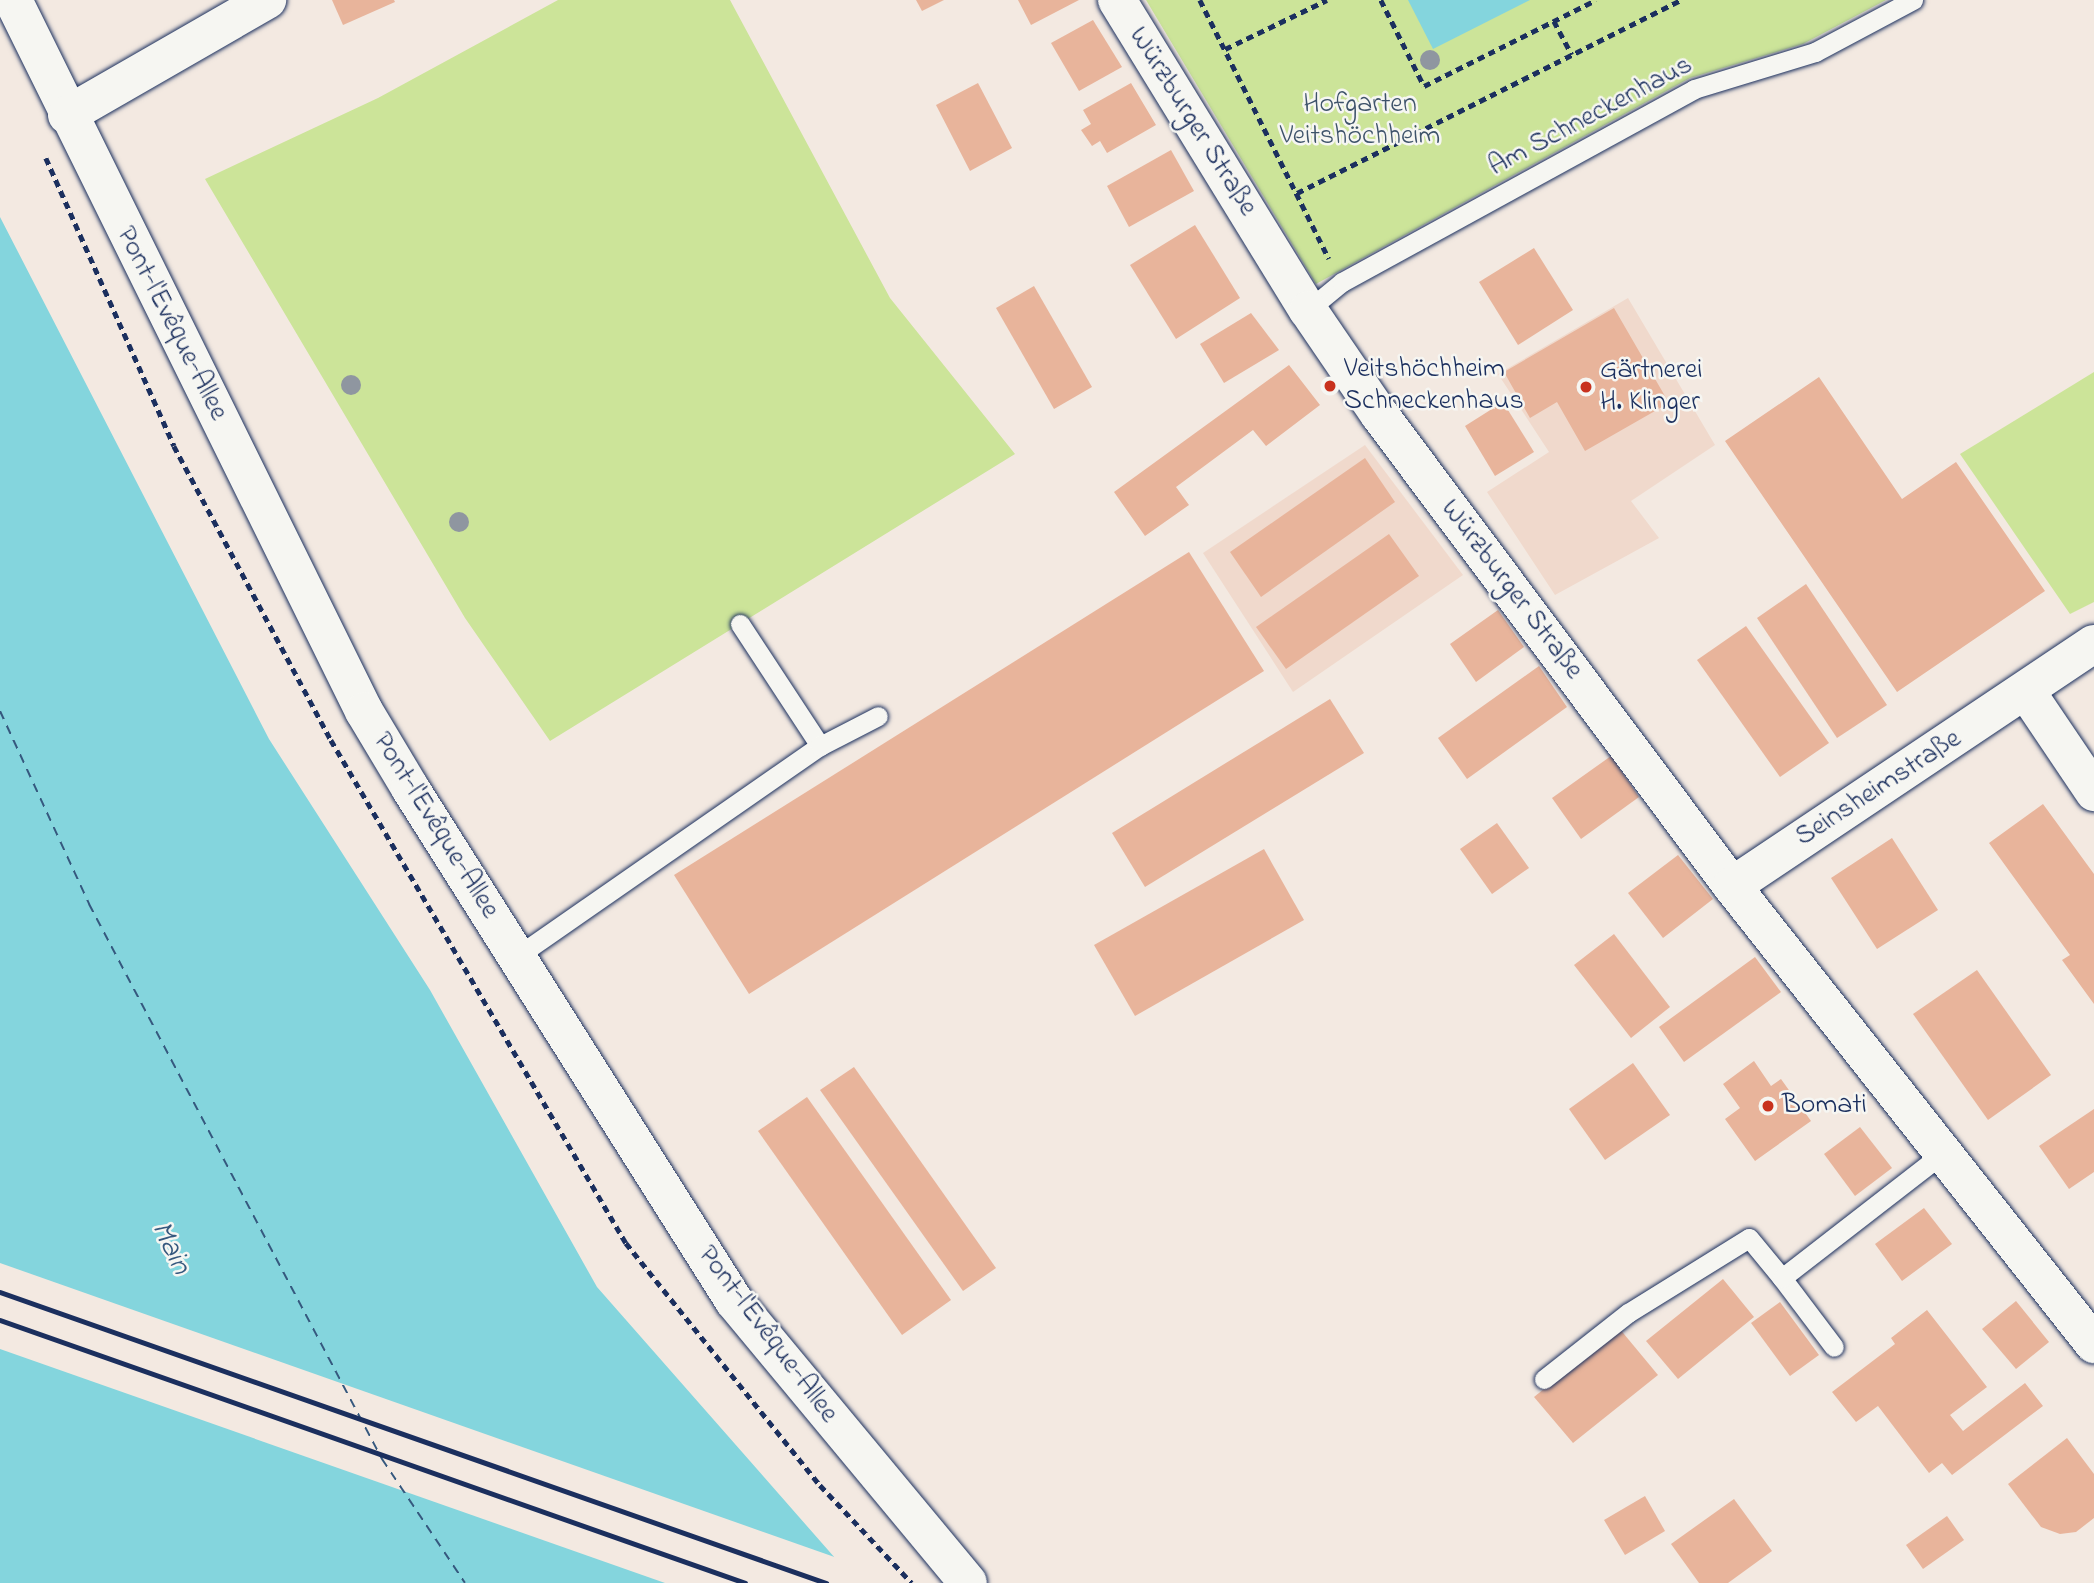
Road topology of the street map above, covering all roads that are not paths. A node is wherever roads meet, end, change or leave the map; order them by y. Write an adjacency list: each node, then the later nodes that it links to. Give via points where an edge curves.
1 (13, 0): 5 (street, Pont-l'Evêque-Allee)
2 (267, 0): 5 (street)
3 (1117, 0): 6 (street, Würzburger Straße)
4 (1913, 0): 6 (lane, Am Schneckenhaus, via 1815,52 1694,89 1342,282)
5 (67, 114): 14 (street, Pont-l'Evêque-Allee, via 365,711)
6 (1308, 310): 13 (street, Würzburger Straße, via 1379,414)
7 (740, 624): 11 (lane)
8 (2094, 644): 9 (street, Seinsheimstraße)
9 (2026, 691): 12 (street); 13 (street, Seinsheimstraße)
10 (878, 716): 11 (lane)
11 (820, 746): 14 (lane)
12 (2094, 792)
13 (1732, 886): 15 (street, Würzburger Straße)
14 (516, 957): 20 (street, Pont-l'Evêque-Allee, via 734,1301)
15 (1942, 1154): 16 (lane); 17 (street, Würzburger Straße)
16 (1782, 1278): 18 (lane); 19 (lane, via 1749,1238 1628,1312)
17 (2094, 1344)
18 (1834, 1347)
19 (1544, 1379)
20 (968, 1583)

